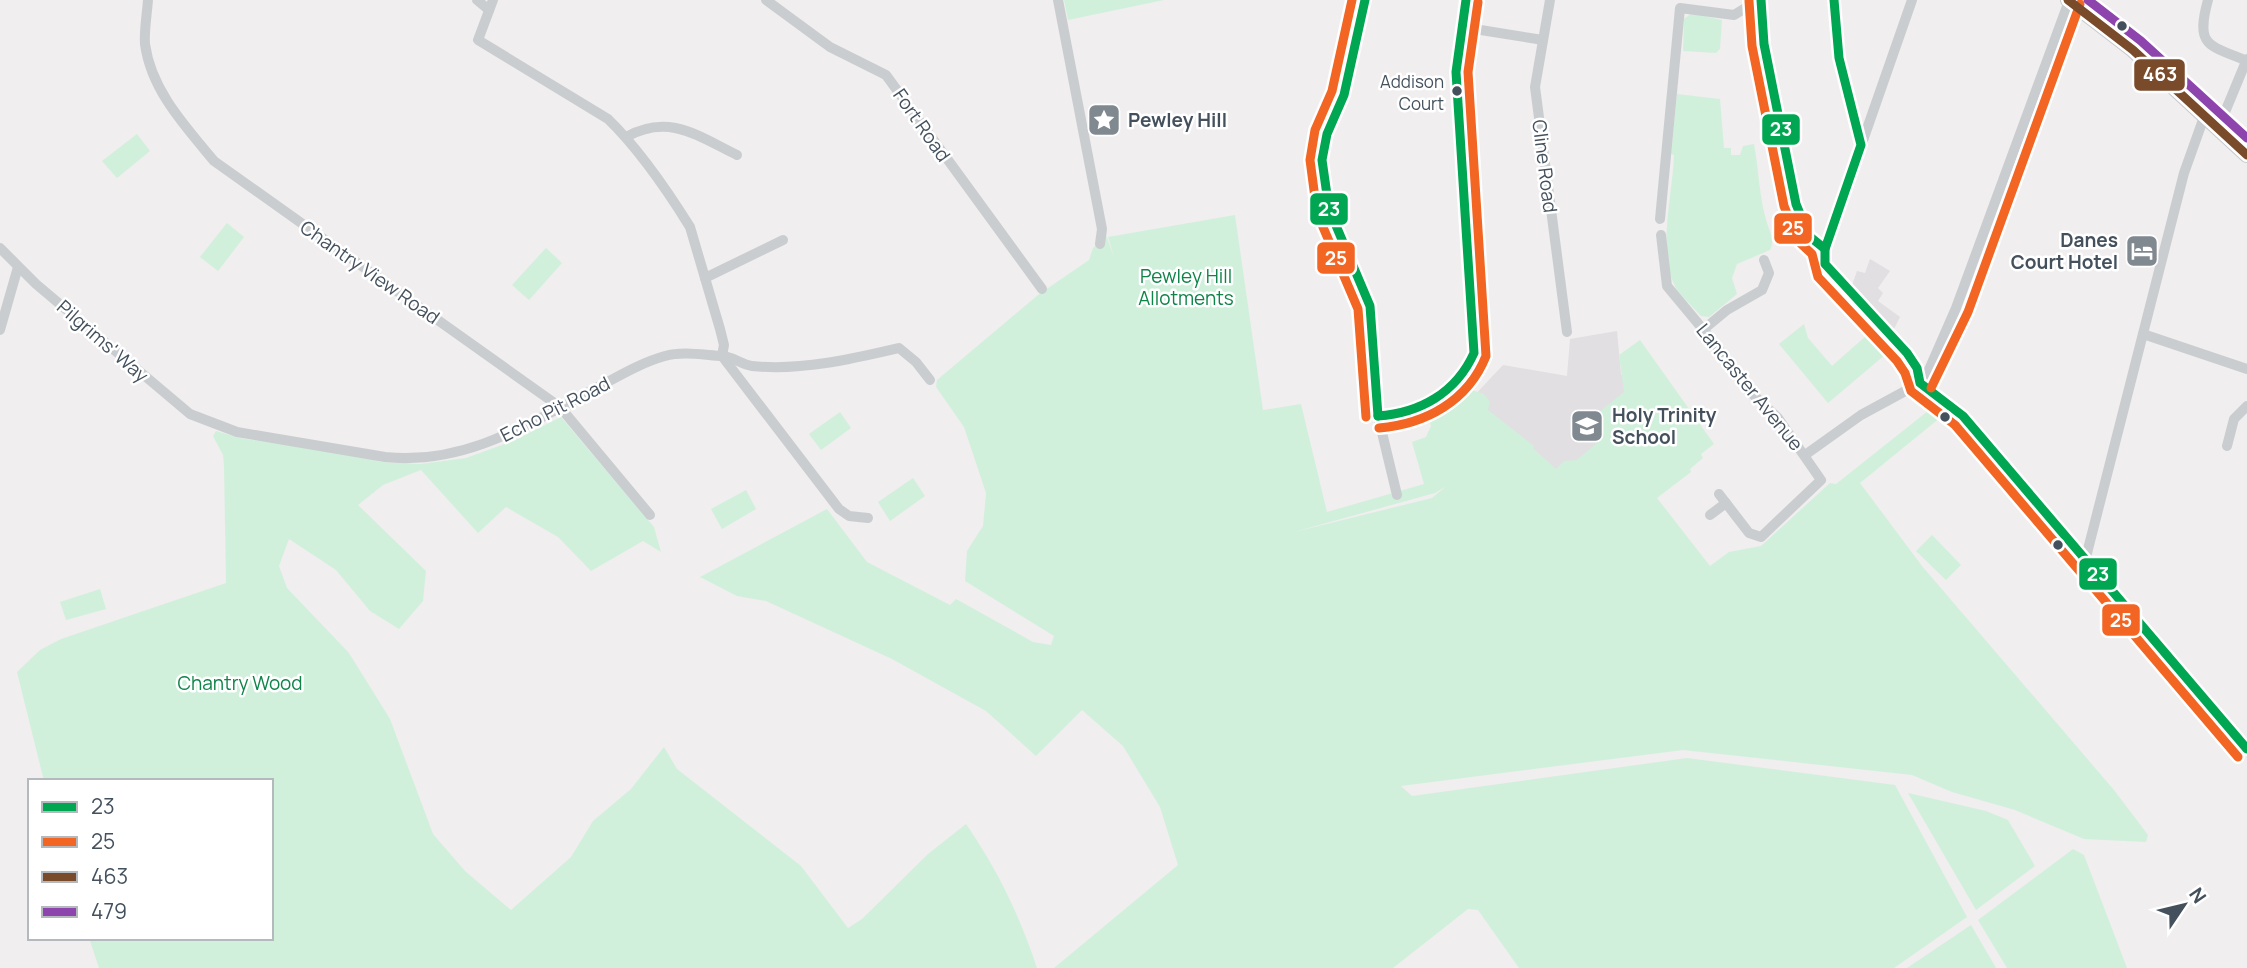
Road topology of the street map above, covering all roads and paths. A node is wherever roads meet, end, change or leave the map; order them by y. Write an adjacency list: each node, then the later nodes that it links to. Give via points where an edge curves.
1 (148, 0): 42 (street, Chantry View Road, via 145,42 151,70 180,119 217,164)
2 (477, 0): 13 (street)
3 (766, 0): 32 (street, Fort Road, via 830,47 886,75)
4 (1058, 0): 26 (street, via 1102,229)
5 (1365, 0): 43 (street, via 1344,95 1327,134 1322,160 1329,209 1370,306)
6 (1466, 0): 14 (street)
7 (1550, 0): 15 (street, Cline Road)
8 (1834, 0): 20 (street, via 1839,58)
9 (1912, 0): 20 (street)
10 (2208, 0): 16 (street, via 2203,33 2213,48)
11 (1761, 2): 23 (street, via 1734,15 1680,8); 28 (street, via 1764,44 1796,204 1811,240)
12 (2074, 2): 17 (main road); 40 (street, via 1956,308)
13 (491, 5): 19 (street, via 478,40 608,119)
14 (1462, 27): 15 (street); 43 (street, via 1456,72 1474,353 1463,376 1422,405 1398,416)
15 (1543, 40): 35 (street, Cline Road, via 1535,88)
16 (2247, 60): 18 (street)
17 (2204, 117): 18 (main road); 36 (street, via 2190,153)
18 (2218, 129): 22 (main road)
19 (626, 137): 21 (street, via 641,128 666,125); 31 (street, via 690,227)
20 (1861, 145): 28 (street)
21 (737, 155)
22 (2247, 155)
23 (1660, 219)
24 (1661, 234): 33 (street, Lancaster Avenue, via 1667,286)
25 (783, 240): 31 (street)
26 (1100, 244)
27 (0, 248): 30 (street, Pilgrims' Way)
28 (1825, 249): 40 (street, via 1825,264 1887,330 1917,368)
29 (1764, 260): 33 (street, via 1769,273 1762,290)
30 (18, 267): 34 (street); 44 (street, Pilgrims' Way, via 180,406)
31 (705, 278): 37 (street, via 724,345)
32 (1042, 289)
33 (1704, 329): 46 (street, Lancaster Avenue, via 1745,387 1778,418)
34 (0, 330)
35 (1567, 332)
36 (2143, 334): 38 (street); 53 (street)
37 (722, 356): 39 (street, Echo Pit Road, via 751,366 821,363 899,348); 42 (street, Echo Pit Road, via 666,355); 52 (street, via 839,509 849,516)
38 (2247, 369)
39 (930, 380)
40 (1920, 383): 46 (street, Lancaster Avenue, via 1853,420); 53 (street, via 1962,416)
41 (2247, 406): 45 (street, via 2234,419)
42 (560, 407): 44 (street, Echo Pit Road, via 514,433 467,451 409,460); 50 (street, Chantry View Road)
43 (1378, 416): 48 (street)
44 (215, 426)
45 (2227, 446)
46 (1805, 455): 49 (street, via 1820,484 1761,537 1749,533)
47 (1719, 494): 49 (street)
48 (1397, 495)
49 (1726, 503): 51 (street)
50 (650, 515)
51 (1710, 515)
52 (868, 518)
53 (2085, 561): 54 (street)
54 (2247, 749)

